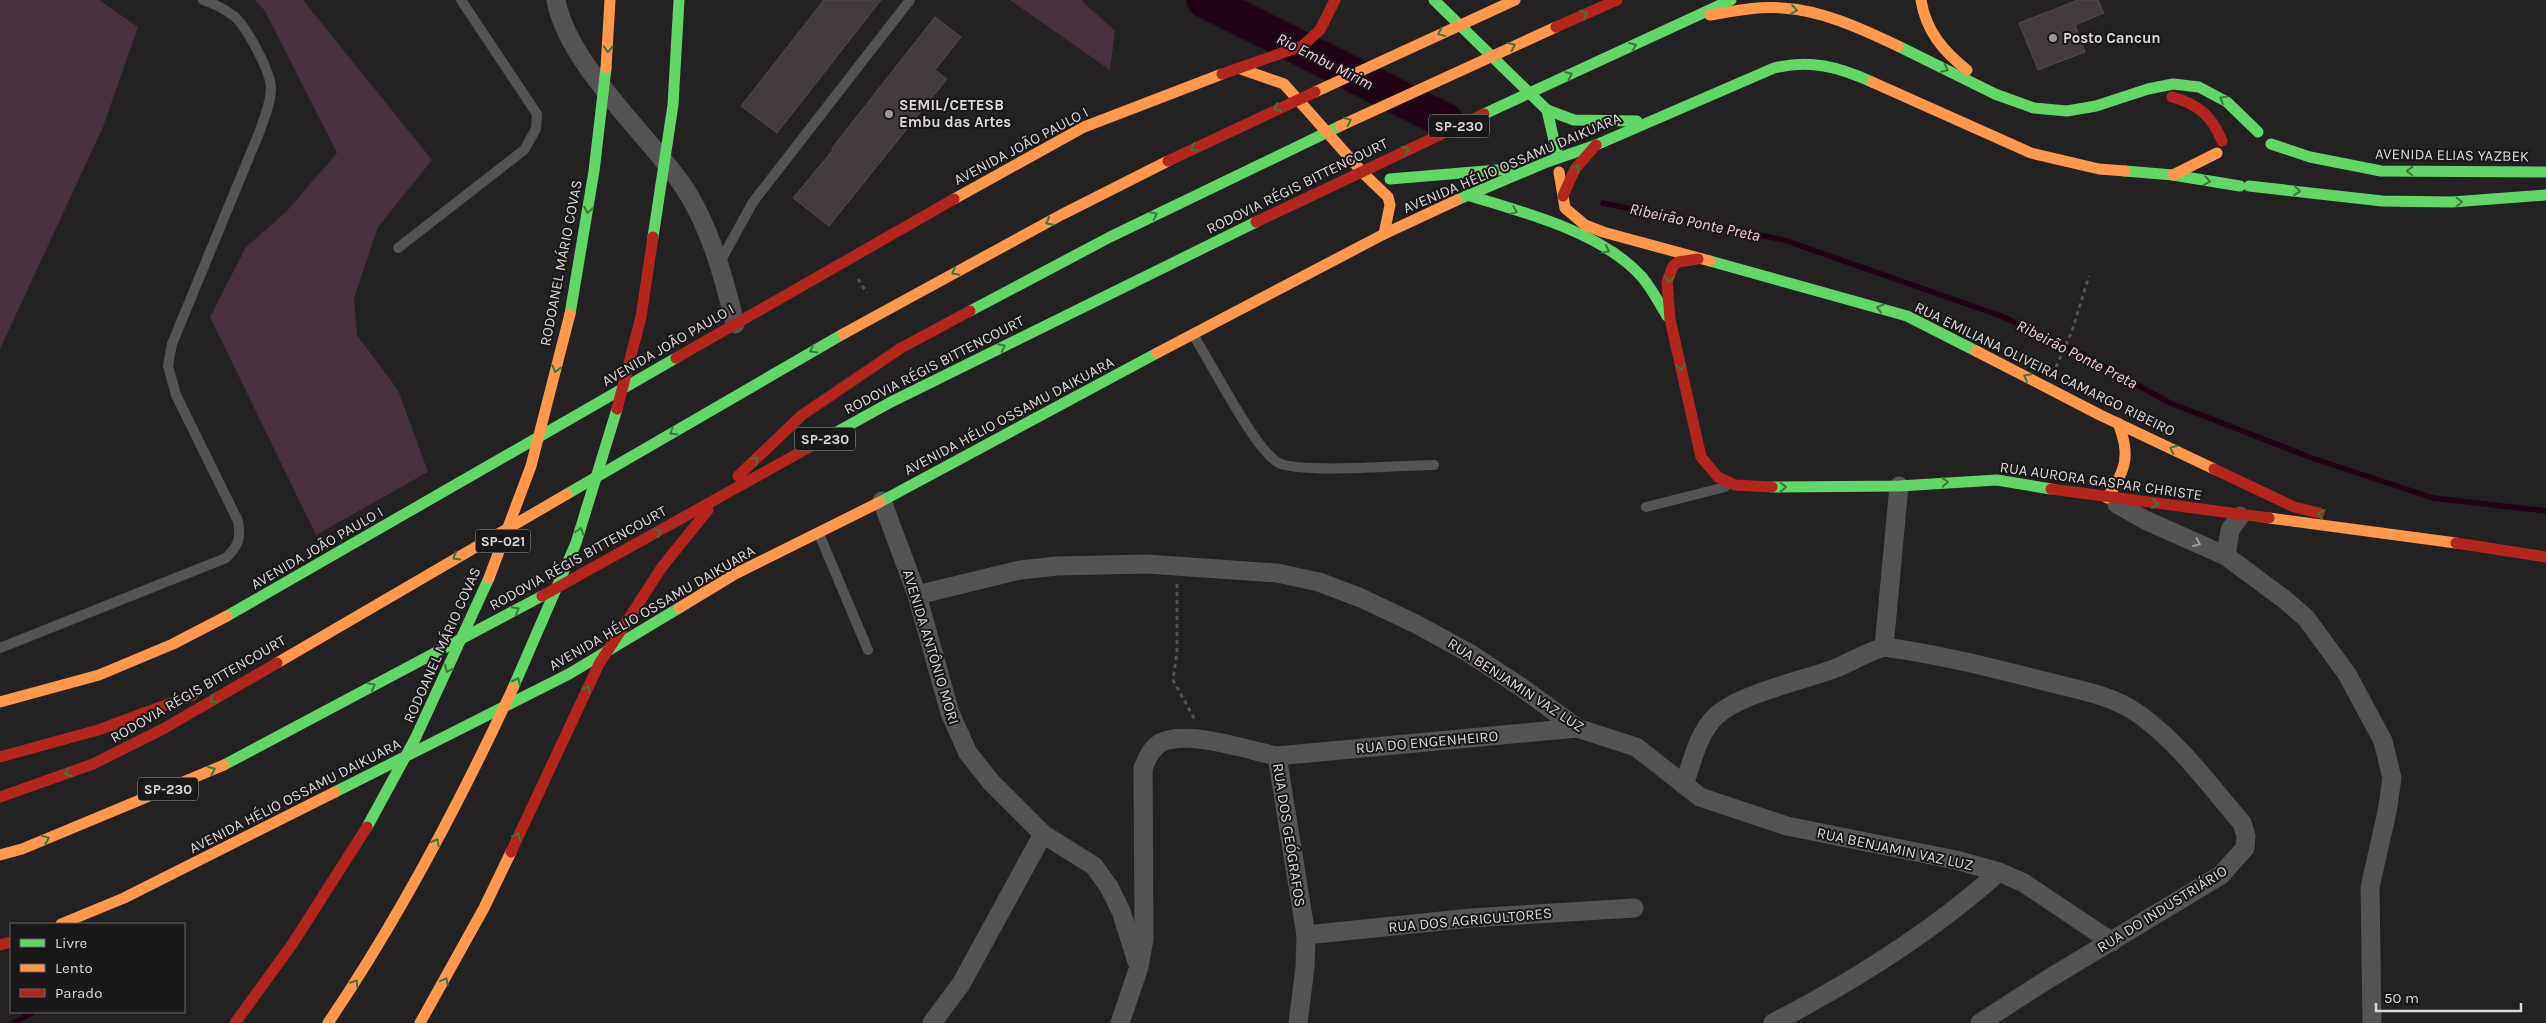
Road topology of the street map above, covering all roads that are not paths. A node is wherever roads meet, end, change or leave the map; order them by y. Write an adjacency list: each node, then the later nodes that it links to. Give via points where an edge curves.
1 (202, 0): 59 (lane, via 234,16 242,25 264,65 271,86 269,104 259,133 172,344 168,366 176,395 238,521 240,536 236,548 226,558)
2 (461, 0): 39 (lane, via 537,114 536,129 524,150)
3 (556, 0): 41 (street, via 563,26 580,57 682,184 699,216)
4 (610, 0): 76 (main road, RODOANEL MÁRIO COVAS / SP-021, one-way to 76, via 608,52 594,171 571,309 531,466 485,589 415,739 362,836 294,943)
5 (679, 0): 77 (main road, one-way to 5, via 393,920 469,782 527,659 576,543 609,440 641,317 673,105)
6 (910, 0): 41 (lane, via 753,202)
7 (1426, 0): 13 (main road)
8 (1515, 0): 61 (main road, RODOVIA RÉGIS BITTENCOURT, one-way to 61, via 1237,127 1061,215 878,313)
9 (1617, 0): 78 (main road, one-way to 9, via 484,908 600,664 662,567 727,486 802,415 901,348 1110,237 1288,149)
10 (1731, 0): 14 (main road, RODOVIA RÉGIS BITTENCOURT / SP-230)
11 (1921, 0): 19 (main road, via 1924,19 1933,37 1960,65)
12 (1330, 3): 15 (main road, AVENIDA JOÃO PAULO I, via 1325,24 1315,38 1302,46)
13 (1438, 3): 20 (main road)
14 (1694, 17): 19 (main road, one-way to 19, via 1756,8 1792,9 1873,34); 69 (main road, RODOVIA RÉGIS BITTENCOURT / SP-230, one-way to 14, via 22,849 219,768 557,588 891,402 1330,185)
15 (1283, 51): 16 (main road, AVENIDA JOÃO PAULO I); 17 (main road)
16 (1241, 69): 17 (main road); 43 (main road, AVENIDA JOÃO PAULO I, via 1084,127 921,216)
17 (1284, 84): 28 (main road)
18 (2130, 94): 19 (main road, via 2096,106 2055,111 2033,108); 22 (main road, one-way to 18, via 2226,100 2183,82); 23 (main road, via 2172,96 2189,101 2211,116)
19 (1999, 95)
20 (1547, 110): 21 (main road, AVENIDA HÉLIO OSSAMU DAIKUARA, via 1574,120); 26 (main road, RUA EMILIANA OLIVEIRA CAMARGO RIBEIRO)
21 (1651, 120): 24 (main road, AVENIDA HÉLIO OSSAMU DAIKUARA); 29 (main road, AVENIDA HÉLIO OSSAMU DAIKUARA, via 1760,72 1809,61 1853,73 2031,153 2100,169)
22 (2258, 132): 23 (main road, via 2238,130); 27 (main road, AVENIDA ELIAS YAZBEK, one-way to 22, via 2381,171 2272,149)
23 (2222, 141): 25 (main road)
24 (1596, 145): 26 (main road, AVENIDA HÉLIO OSSAMU DAIKUARA); 37 (main road, one-way to 24, via 1575,169)
25 (2217, 152): 29 (main road); 32 (main road, via 2217,161 2225,177)
26 (1552, 160): 31 (main road, via 1500,170); 35 (main road, AVENIDA HÉLIO OSSAMU DAIKUARA); 37 (main road, RUA EMILIANA OLIVEIRA CAMARGO RIBEIRO)
27 (2546, 172)
28 (1364, 174): 31 (main road); 38 (main road, AVENIDA HÉLIO OSSAMU DAIKUARA, via 1390,201)
29 (2173, 176): 32 (main road, AVENIDA HÉLIO OSSAMU DAIKUARA, one-way to 32)
30 (2265, 178): 32 (main road)
31 (1390, 179): 33 (main road)
32 (2244, 186): 36 (main road, one-way to 36, via 2397,202 2464,202)
33 (1429, 187)
34 (1448, 191): 35 (main road)
35 (1467, 195): 38 (main road, AVENIDA HÉLIO OSSAMU DAIKUARA); 42 (main road, one-way to 42, via 1562,229 1620,258 1642,277)
36 (2546, 195)
37 (1563, 196): 40 (main road, RUA EMILIANA OLIVEIRA CAMARGO RIBEIRO, via 1565,208 1586,225)
38 (1384, 234): 44 (main road, AVENIDA HÉLIO OSSAMU DAIKUARA)
39 (398, 248)
40 (1698, 259): 42 (main road, one-way to 42, via 1678,262 1669,273); 45 (main road, RUA EMILIANA OLIVEIRA CAMARGO RIBEIRO, one-way to 40, via 1907,316)
41 (718, 265): 43 (street)
42 (1670, 319): 47 (main road, one-way to 47, via 1701,457 1718,477)
43 (735, 324): 62 (main road, AVENIDA JOÃO PAULO I, via 242,609 173,644 99,674)
44 (1192, 334): 46 (lane, via 1252,433 1279,463 1305,468); 50 (main road, AVENIDA HÉLIO OSSAMU DAIKUARA)
45 (2118, 423): 49 (main road, via 2126,441 2125,466); 54 (main road, RUA EMILIANA OLIVEIRA CAMARGO RIBEIRO, one-way to 45, via 2294,507)
46 (1434, 465)
47 (1734, 484): 48 (main road, RUA AURORA GASPAR CHRISTE, one-way to 48, via 1760,487); 51 (lane)
48 (1899, 486): 49 (main road, RUA AURORA GASPAR CHRISTE, one-way to 49, via 1997,480); 58 (street)
49 (2107, 498): 52 (main road, RUA AURORA GASPAR CHRISTE, one-way to 52); 55 (street, one-way to 55, via 2145,520)
50 (882, 501): 53 (main road, AVENIDA HÉLIO OSSAMU DAIKUARA); 57 (street, AVENIDA ANTÔNIO MORI)
51 (1646, 507)
52 (2240, 516): 54 (main road, RUA AURORA GASPAR CHRISTE); 55 (street, via 2230,530)
53 (818, 533): 60 (lane); 72 (main road, AVENIDA HÉLIO OSSAMU DAIKUARA, via 735,574 561,678 150,885)
54 (2402, 535): 56 (main road)
55 (2226, 556): 84 (street, via 2306,618 2347,674 2384,741 2392,778 2370,887)
56 (2546, 557)
57 (917, 595): 63 (street, RUA BENJAMIN VAZ LUZ, via 1020,570 1057,566 1178,566 1277,572 1319,582 1416,624 1521,687); 68 (street, AVENIDA ANTÔNIO MORI, via 950,713 968,753 991,782)
58 (1884, 647): 66 (street, via 1732,704 1707,726); 74 (street, RUA DO INDUSTRIÁRIO, via 2013,673 2122,704 2172,742 2242,823 2245,848 2221,875)
59 (0, 648)
60 (868, 650)
61 (285, 657): 65 (main road, via 129,721); 67 (main road, RODOVIA RÉGIS BITTENCOURT, one-way to 67, via 163,729 93,764)
62 (0, 702)
63 (1578, 728): 64 (street, RUA DO ENGENHEIRO); 66 (street, RUA BENJAMIN VAZ LUZ, via 1636,747)
64 (1277, 756): 73 (street, RUA DOS GEÓGRAFOS); 75 (street, RUA DOS GEÓGRAFOS, via 1182,737 1161,743 1148,756 1143,768 1144,939)
65 (0, 757)
66 (1684, 784): 70 (street, RUA BENJAMIN VAZ LUZ, via 1700,797 1787,826 1956,860)
67 (0, 797)
68 (1043, 834): 75 (street, AVENIDA ANTÔNIO MORI, via 1094,866 1122,910); 79 (street, via 960,984)
69 (0, 854)
70 (1999, 872): 74 (street, RUA BENJAMIN VAZ LUZ, via 2024,883); 82 (street, via 1920,936 1856,977)
71 (1634, 908): 73 (street, RUA DOS AGRICULTORES, via 1471,918)
72 (63, 923)
73 (1306, 935): 81 (street, RUA DOS GEÓGRAFOS)
74 (2112, 942): 83 (street, RUA DO INDUSTRIÁRIO)
75 (1139, 967): 80 (street)
76 (235, 1023)
77 (328, 1023)
78 (420, 1023)
79 (932, 1023)
80 (1120, 1023)
81 (1298, 1023)
82 (1773, 1023)
83 (1980, 1023)
84 (2372, 1023)

